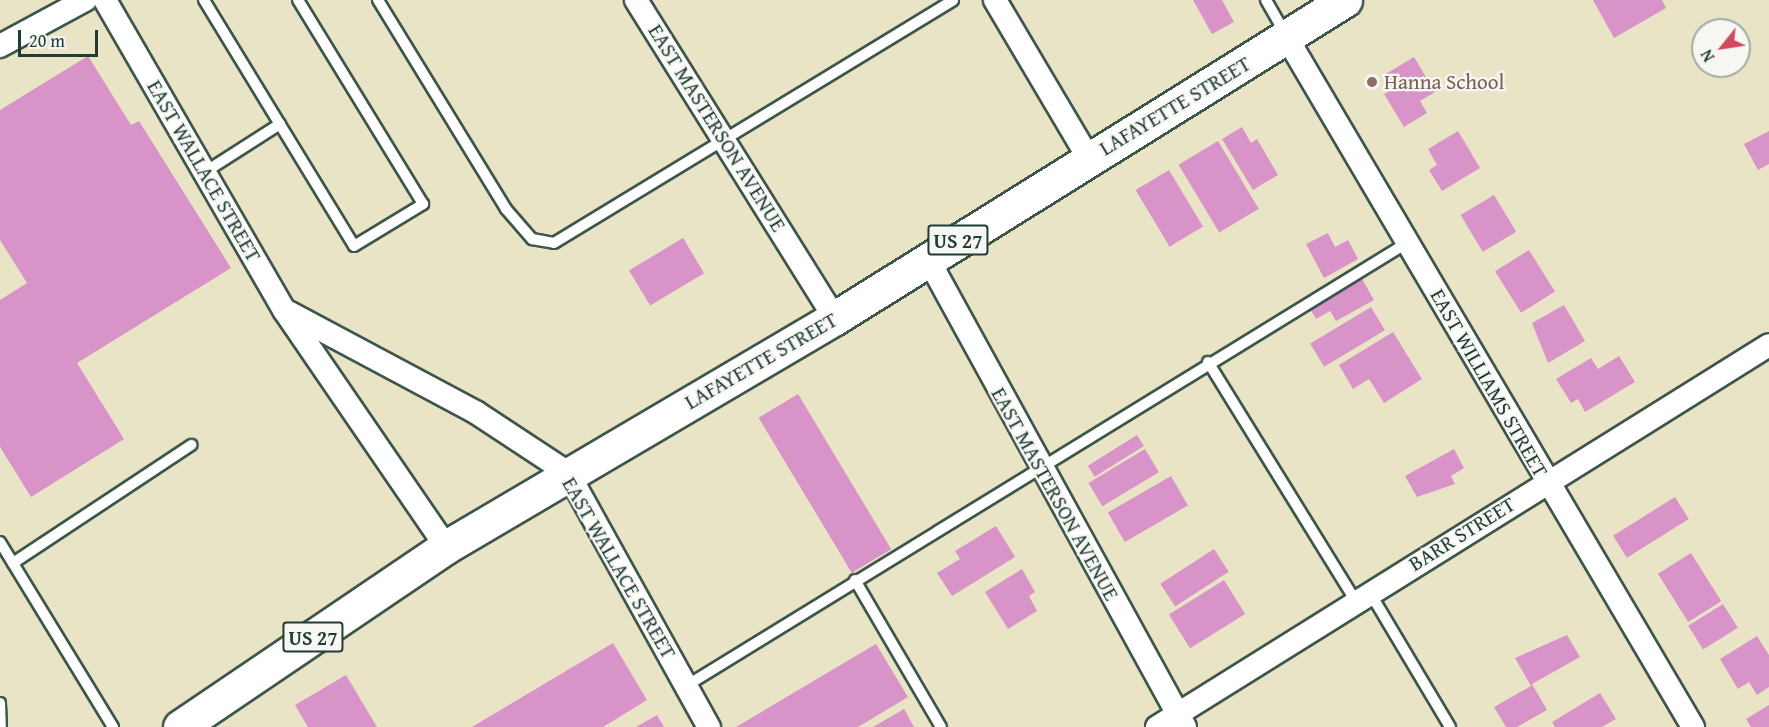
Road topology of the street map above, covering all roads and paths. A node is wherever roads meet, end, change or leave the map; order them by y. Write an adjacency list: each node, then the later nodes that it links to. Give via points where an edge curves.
1 (85, 0): 12 (street)
2 (105, 0): 16 (street, EAST WALLACE STREET)
3 (204, 0): 13 (lane)
4 (298, 0): 13 (lane, via 423,204 354,246)
5 (378, 0): 14 (lane, via 506,209 532,239 554,243 569,236)
6 (636, 0): 14 (street, EAST MASTERSON AVENUE)
7 (952, 0): 14 (lane)
8 (995, 0): 15 (street)
9 (1266, 0): 11 (lane)
10 (1345, 0): 11 (highway, LAFAYETTE STREET / US 27)
11 (1287, 38): 15 (highway, LAFAYETTE STREET / US 27); 17 (street, EAST WILLIAMS STREET)
12 (0, 46)
13 (280, 124): 16 (lane)
14 (726, 143): 20 (street, EAST MASTERSON AVENUE)
15 (1089, 159): 18 (highway, LAFAYETTE STREET / US 27)
16 (205, 172): 19 (street, EAST WALLACE STREET)
17 (1407, 243): 22 (lane); 26 (street, EAST WILLIAMS STREET)
18 (928, 259): 20 (highway, LAFAYETTE STREET / US 27); 24 (street, EAST MASTERSON AVENUE)
19 (284, 310): 25 (street, EAST WALLACE STREET, via 477,413); 28 (street, EAST WALLACE STREET)
20 (835, 318): 25 (highway, LAFAYETTE STREET / US 27)
21 (1769, 345): 26 (street, BARR STREET)
22 (1208, 362): 24 (lane); 31 (lane)
23 (191, 445): 29 (lane)
24 (1038, 465): 30 (lane); 34 (street, EAST MASTERSON AVENUE)
25 (568, 473): 28 (highway, LAFAYETTE STREET / US 27); 32 (street, EAST WALLACE STREET)
26 (1546, 482): 31 (street, BARR STREET); 42 (street, EAST WILLIAMS STREET)
27 (0, 542): 29 (lane)
28 (446, 547): 35 (highway, LAFAYETTE STREET / US 27)
29 (13, 563): 37 (lane)
30 (855, 580): 32 (lane); 39 (lane)
31 (1362, 596): 34 (street, BARR STREET); 41 (lane)
32 (686, 686): 38 (street, EAST WALLACE STREET)
33 (0, 703): 36 (lane)
34 (1181, 721): 40 (street, BARR STREET)
35 (192, 724)
36 (2, 727)
37 (113, 727)
38 (709, 727)
39 (941, 727)
40 (1157, 727)
41 (1450, 727)
42 (1693, 727)

